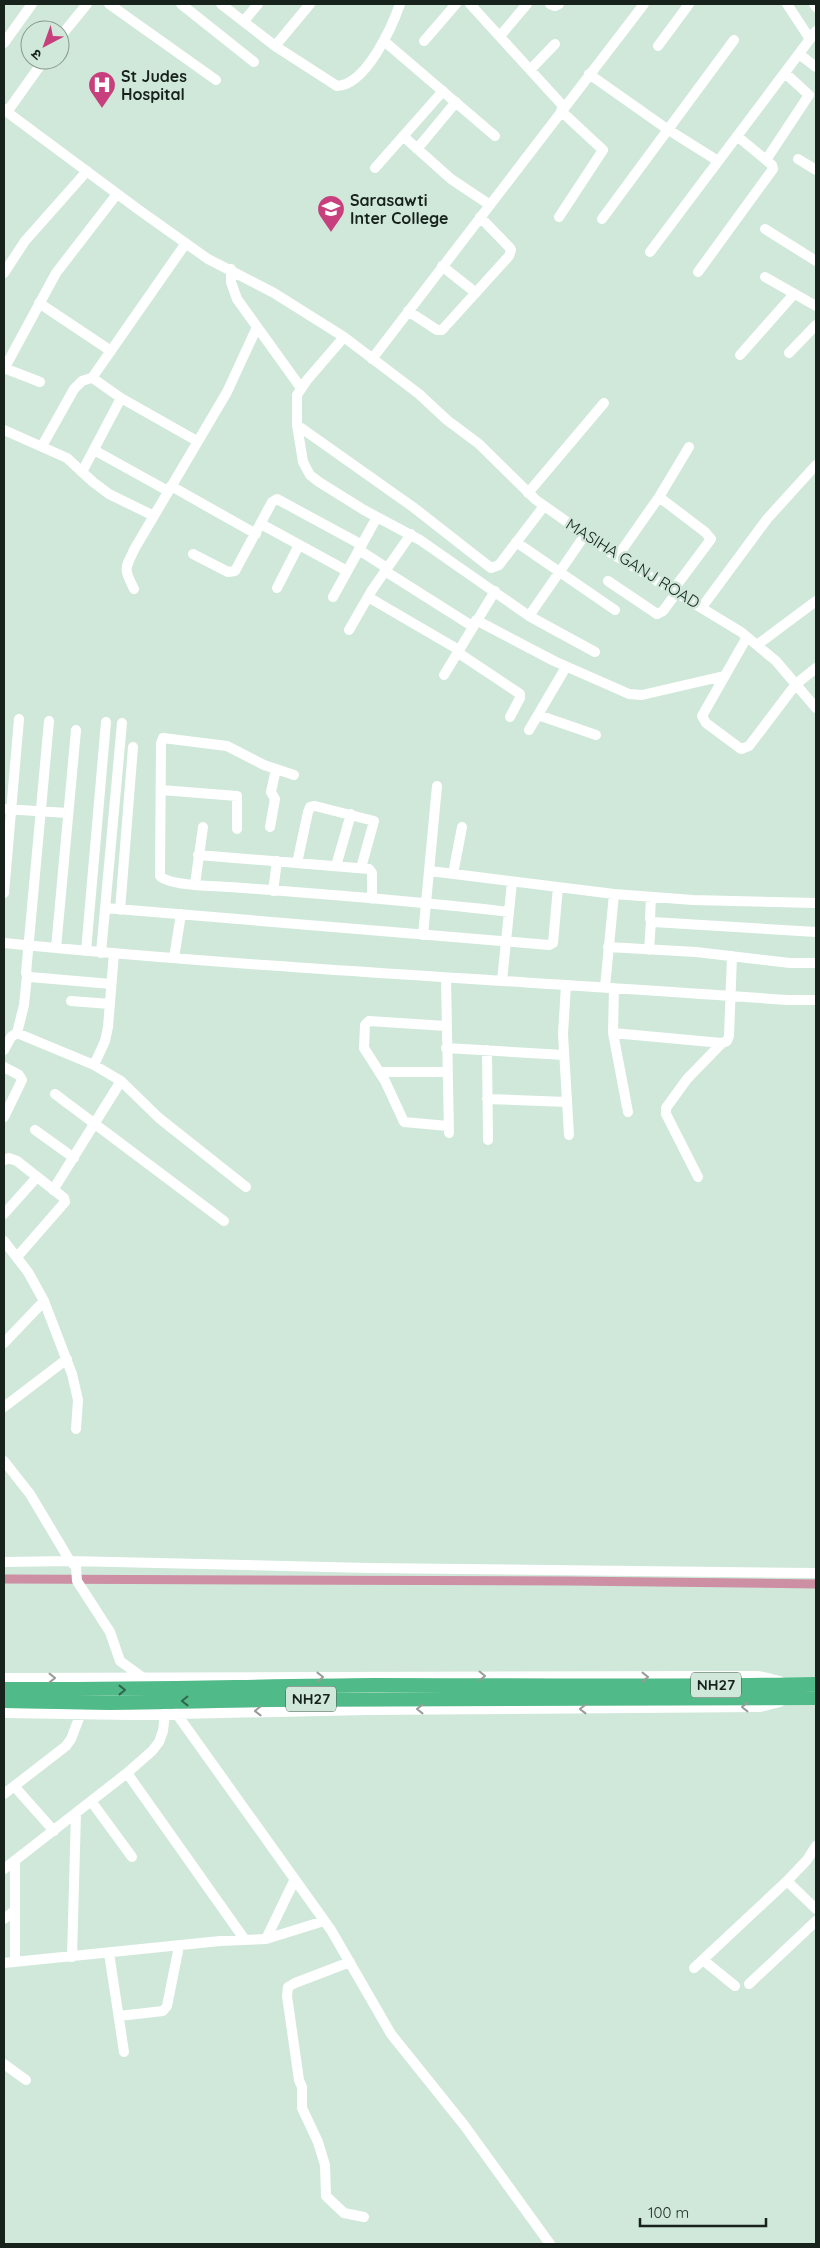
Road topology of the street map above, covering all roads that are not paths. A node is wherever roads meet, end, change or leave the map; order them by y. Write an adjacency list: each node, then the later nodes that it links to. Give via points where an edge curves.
1 (32, 4): 26 (street)
2 (87, 4): 20 (street)
3 (109, 4): 37 (street)
4 (180, 4): 31 (street)
5 (258, 4): 19 (street)
6 (310, 4): 28 (street)
7 (400, 4): 24 (street)
8 (456, 4): 25 (street)
9 (470, 4): 22 (street)
10 (527, 4): 22 (street)
11 (550, 4): 12 (street)
12 (559, 4)
13 (644, 4): 35 (street)
14 (689, 4): 29 (street)
15 (786, 4): 21 (street)
16 (814, 4): 18 (street)
17 (226, 5): 19 (street)
18 (816, 8)
19 (244, 21): 28 (street)
20 (70, 25)
21 (813, 35): 30 (street)
22 (500, 36): 34 (street)
23 (734, 40): 42 (street)
24 (384, 41): 28 (street, via 362,71 348,83 337,86); 38 (street)
25 (424, 41)
26 (4, 43)
27 (555, 44): 34 (street)
28 (275, 46)
29 (658, 46)
30 (799, 54): 32 (street); 36 (street)
31 (254, 62)
32 (816, 67)
33 (36, 70): 41 (street)
34 (530, 70): 40 (street)
35 (589, 74): 40 (street); 42 (street)
36 (785, 74): 45 (street); 48 (street, via 809,95)
37 (216, 80)
38 (443, 91): 39 (street); 43 (street)
39 (456, 102): 44 (street); 46 (street)
40 (562, 109): 54 (street); 56 (street, via 604,150)
41 (5, 110): 52 (street, MASIHA GANJ ROAD)
42 (667, 130): 49 (street); 57 (street)
43 (403, 136): 46 (street); 50 (street)
44 (495, 136)
45 (737, 136): 48 (street); 49 (street)
46 (417, 149): 54 (street)
47 (798, 159): 51 (street)
48 (766, 160): 64 (street, via 773,166 772,170)
49 (718, 161): 60 (street)
50 (376, 168)
51 (816, 170)
52 (87, 172): 53 (street, MASIHA GANJ ROAD); 65 (street, via 26,241)
53 (118, 194): 59 (street, MASIHA GANJ ROAD); 69 (street, via 68,255)
54 (490, 205): 55 (street)
55 (480, 217): 62 (street); 67 (street, via 511,250 510,256)
56 (559, 217)
57 (602, 219)
58 (765, 229): 61 (street)
59 (186, 243): 63 (street, MASIHA GANJ ROAD, via 208,259); 75 (street)
60 (650, 252)
61 (816, 261)
62 (442, 266): 67 (street); 71 (street)
63 (231, 269): 73 (street, via 232,290); 74 (street, MASIHA GANJ ROAD)
64 (698, 272)
65 (4, 273)
66 (766, 277): 68 (street)
67 (476, 293): 71 (street, via 442,330 437,330)
68 (794, 294): 70 (street); 77 (street)
69 (38, 303): 75 (street); 79 (street)
70 (816, 306)
71 (408, 310): 78 (street)
72 (816, 325): 76 (street)
73 (257, 327): 82 (street); 87 (street, via 227,392)
74 (344, 337): 78 (street, MASIHA GANJ ROAD); 82 (street)
75 (111, 351): 80 (street)
76 (789, 353)
77 (740, 356)
78 (372, 359): 94 (street, MASIHA GANJ ROAD, via 479,444)
79 (4, 369): 81 (street)
80 (94, 377): 83 (street); 88 (street, via 82,381 74,389)
81 (40, 382)
82 (301, 388): 85 (street, via 296,404)
83 (121, 398): 87 (street); 90 (street)
84 (604, 403): 94 (street)
85 (297, 425): 98 (street, via 303,462 310,475); 102 (street, via 413,506 491,568 499,565)
86 (4, 430): 88 (street)
87 (197, 441): 93 (street)
88 (42, 446): 92 (street, via 67,458)
89 (689, 447): 95 (street)
90 (94, 450): 92 (street); 93 (street)
91 (816, 465): 118 (street, via 767,519)
92 (82, 472): 97 (street, via 109,494)
93 (169, 488): 97 (street); 99 (street)
94 (528, 493): 96 (street, MASIHA GANJ ROAD)
95 (659, 497): 106 (street); 114 (street, via 711,540)
96 (544, 506): 101 (street, MASIHA GANJ ROAD); 102 (street)
97 (154, 516): 112 (street, via 126,567 125,572)
98 (377, 517): 100 (street); 104 (street)
99 (258, 529): 103 (street); 104 (street, via 277,499); 105 (street, via 232,573)
100 (411, 534): 107 (street); 113 (street)
101 (585, 536): 106 (street, MASIHA GANJ ROAD); 109 (street)
102 (516, 542): 109 (street)
103 (299, 545): 108 (street); 111 (street)
104 (360, 548): 107 (street); 108 (street)
105 (193, 554)
106 (617, 557): 114 (street, MASIHA GANJ ROAD)
107 (386, 569): 116 (street); 121 (street)
108 (347, 571): 115 (street)
109 (560, 572): 119 (street); 120 (street)
110 (608, 581): 114 (street, via 657,614 663,611)
111 (277, 588)
112 (134, 589)
113 (494, 591): 120 (street); 121 (street)
114 (675, 591): 118 (street, MASIHA GANJ ROAD)
115 (333, 597)
116 (368, 597): 122 (street); 125 (street)
117 (816, 601): 124 (street)
118 (702, 607): 123 (street, MASIHA GANJ ROAD)
119 (615, 610)
120 (529, 616): 126 (street)
121 (474, 623): 125 (street); 127 (street)
122 (349, 630)
123 (747, 637): 124 (street, MASIHA GANJ ROAD); 130 (street)
124 (757, 646): 131 (street, MASIHA GANJ ROAD, via 776,661)
125 (458, 651): 129 (street); 134 (street, via 520,694)
126 (595, 652)
127 (566, 667): 130 (street, via 636,695); 133 (street)
128 (816, 668): 131 (street)
129 (444, 675)
130 (724, 676): 131 (street, via 704,710 703,719 741,749 749,746)
131 (796, 684): 132 (street, MASIHA GANJ ROAD)
132 (816, 708)
133 (538, 715): 140 (street); 141 (street)
134 (510, 717)
135 (20, 718): 147 (street)
136 (49, 721): 148 (street)
137 (106, 722): 185 (street)
138 (122, 723): 172 (street)
139 (76, 730): 149 (street)
140 (528, 730)
141 (596, 735)
142 (133, 747): 173 (street)
143 (276, 769): 144 (street); 146 (street, via 227,746 165,738 161,743); 151 (street, via 271,792 275,799)
144 (294, 775)
145 (437, 786): 160 (street)
146 (161, 790): 154 (street, via 237,796); 163 (street, via 160,876 166,881)
147 (8, 809): 148 (street); 166 (street)
148 (40, 810): 149 (street); 181 (street)
149 (68, 812): 183 (street)
150 (351, 814): 157 (street, via 310,807); 158 (street); 159 (street, via 374,820)
151 (270, 827)
152 (462, 827): 161 (street)
153 (203, 828): 155 (street)
154 (237, 829)
155 (198, 855): 156 (street); 163 (street)
156 (277, 861): 157 (street); 165 (street)
157 (297, 863): 158 (street)
158 (336, 866): 159 (street)
159 (361, 868): 169 (street, via 372,872)
160 (430, 871): 161 (street); 170 (street)
161 (453, 874): 162 (street)
162 (512, 882): 164 (street); 174 (street)
163 (195, 884): 165 (street)
164 (558, 887): 167 (street); 179 (street, via 552,944)
165 (273, 891): 169 (street)
166 (4, 892)
167 (614, 894): 168 (street); 182 (street)
168 (651, 897): 171 (street); 176 (street)
169 (372, 899): 170 (street)
170 (428, 902): 174 (street); 178 (street)
171 (816, 903)
172 (105, 908): 173 (street); 186 (street)
173 (120, 910): 175 (street)
174 (509, 912): 179 (street)
175 (181, 914): 178 (street); 189 (street)
176 (651, 921): 177 (street); 184 (street)
177 (816, 932)
178 (423, 935): 179 (street)
179 (506, 942): 193 (street)
180 (4, 943): 181 (street)
181 (28, 945): 183 (street); 191 (street)
182 (608, 947): 184 (street); 196 (street)
183 (56, 948): 185 (street)
184 (649, 950): 188 (street)
185 (86, 951): 186 (street)
186 (101, 952): 187 (street)
187 (114, 953): 189 (street); 194 (street)
188 (732, 956): 190 (street); 197 (street)
189 (174, 958): 192 (street)
190 (816, 963)
191 (27, 976): 194 (street); 202 (street)
192 (446, 978): 193 (street); 201 (street)
193 (502, 981): 195 (street)
194 (111, 984): 200 (street)
195 (566, 985): 196 (street); 208 (street)
196 (610, 988): 197 (street); 203 (street)
197 (730, 996): 198 (street); 204 (street, via 729,1036)
198 (816, 1000)
199 (71, 1001): 200 (street)
200 (110, 1004): 209 (street, via 107,1035)
201 (446, 1026): 205 (street); 211 (street, via 367,1022 363,1045)
202 (17, 1033): 206 (street); 209 (street)
203 (614, 1033): 204 (street); 217 (street)
204 (722, 1043): 226 (street, via 687,1078 665,1111)
205 (446, 1048): 207 (street); 212 (street)
206 (4, 1050)
207 (487, 1050): 208 (street); 215 (street)
208 (564, 1055): 216 (street)
209 (94, 1065): 213 (street)
210 (4, 1067): 218 (street, via 22,1080)
211 (379, 1072): 212 (street); 212 (street, via 404,1122 448,1129)
212 (447, 1072)
213 (121, 1081): 219 (street); 227 (street, via 159,1118)
214 (55, 1094): 219 (street)
215 (488, 1100): 216 (street); 222 (street)
216 (568, 1102): 221 (street)
217 (628, 1112)
218 (4, 1117)
219 (95, 1123): 223 (street); 230 (street)
220 (34, 1130): 223 (street)
221 (569, 1135)
222 (488, 1140)
223 (74, 1158): 228 (street)
224 (4, 1160): 225 (street, via 12,1159)
225 (37, 1177): 228 (street); 229 (street)
226 (698, 1177)
227 (246, 1187)
228 (54, 1190): 232 (street, via 64,1198 65,1204)
229 (4, 1214)
230 (224, 1221)
231 (4, 1241): 232 (street)
232 (17, 1257): 233 (street)
233 (44, 1301): 234 (street); 235 (street)
234 (4, 1343)
235 (67, 1359): 236 (street); 237 (street, via 78,1400)
236 (4, 1407)
237 (76, 1429)
238 (4, 1461): 240 (street, via 30,1494)
239 (4, 1562): 240 (street)
240 (73, 1564): 241 (street); 243 (street, via 77,1581 110,1632 120,1661)
241 (816, 1573)
242 (4, 1678): 243 (street, one-way to 243)
243 (143, 1678): 246 (street, one-way to 246, via 760,1676); 252 (street)
244 (816, 1684): 246 (highway, NH27)
245 (4, 1689): 247 (highway, NH27, one-way to 247, via 374,1685)
246 (792, 1691): 247 (highway, NH27); 248 (highway, NH27); 252 (street, one-way to 252, via 760,1707)
247 (618, 1693): 249 (highway, NH27, one-way to 249, via 110,1703)
248 (816, 1698)
249 (4, 1701)
250 (4, 1713): 251 (street)
251 (81, 1713): 252 (street); 254 (street, via 66,1746)
252 (169, 1713): 253 (street, via 159,1742); 263 (street)
253 (127, 1773): 256 (street); 271 (street)
254 (14, 1786): 255 (street); 258 (street)
255 (4, 1794)
256 (91, 1801): 257 (street); 260 (street)
257 (76, 1813): 258 (street); 274 (street)
258 (54, 1831): 261 (street)
259 (816, 1846): 264 (street)
260 (132, 1857)
261 (15, 1861): 262 (street); 265 (street)
262 (4, 1869)
263 (294, 1881): 268 (street); 270 (street)
264 (787, 1881): 266 (street); 275 (street)
265 (15, 1910): 267 (street); 276 (street)
266 (816, 1910)
267 (4, 1919)
268 (324, 1921): 270 (street); 277 (street)
269 (816, 1921): 280 (street)
270 (266, 1939): 271 (street)
271 (245, 1940): 272 (street)
272 (179, 1946): 273 (street); 282 (street, via 167,2006 163,2011)
273 (109, 1953): 274 (street); 282 (street)
274 (72, 1957): 276 (street)
275 (703, 1960): 279 (street); 281 (street)
276 (16, 1962): 278 (street)
277 (350, 1962): 286 (street, via 295,1983 288,1987 287,1996 302,2087 302,2108 322,2153 326,2196 344,2213); 287 (street, via 391,2034 464,2125)
278 (4, 1963)
279 (694, 1968)
280 (749, 1984)
281 (735, 1986)
282 (119, 2016): 283 (street)
283 (124, 2052)
284 (4, 2064): 285 (street)
285 (26, 2080)
286 (364, 2217)
287 (550, 2244)

